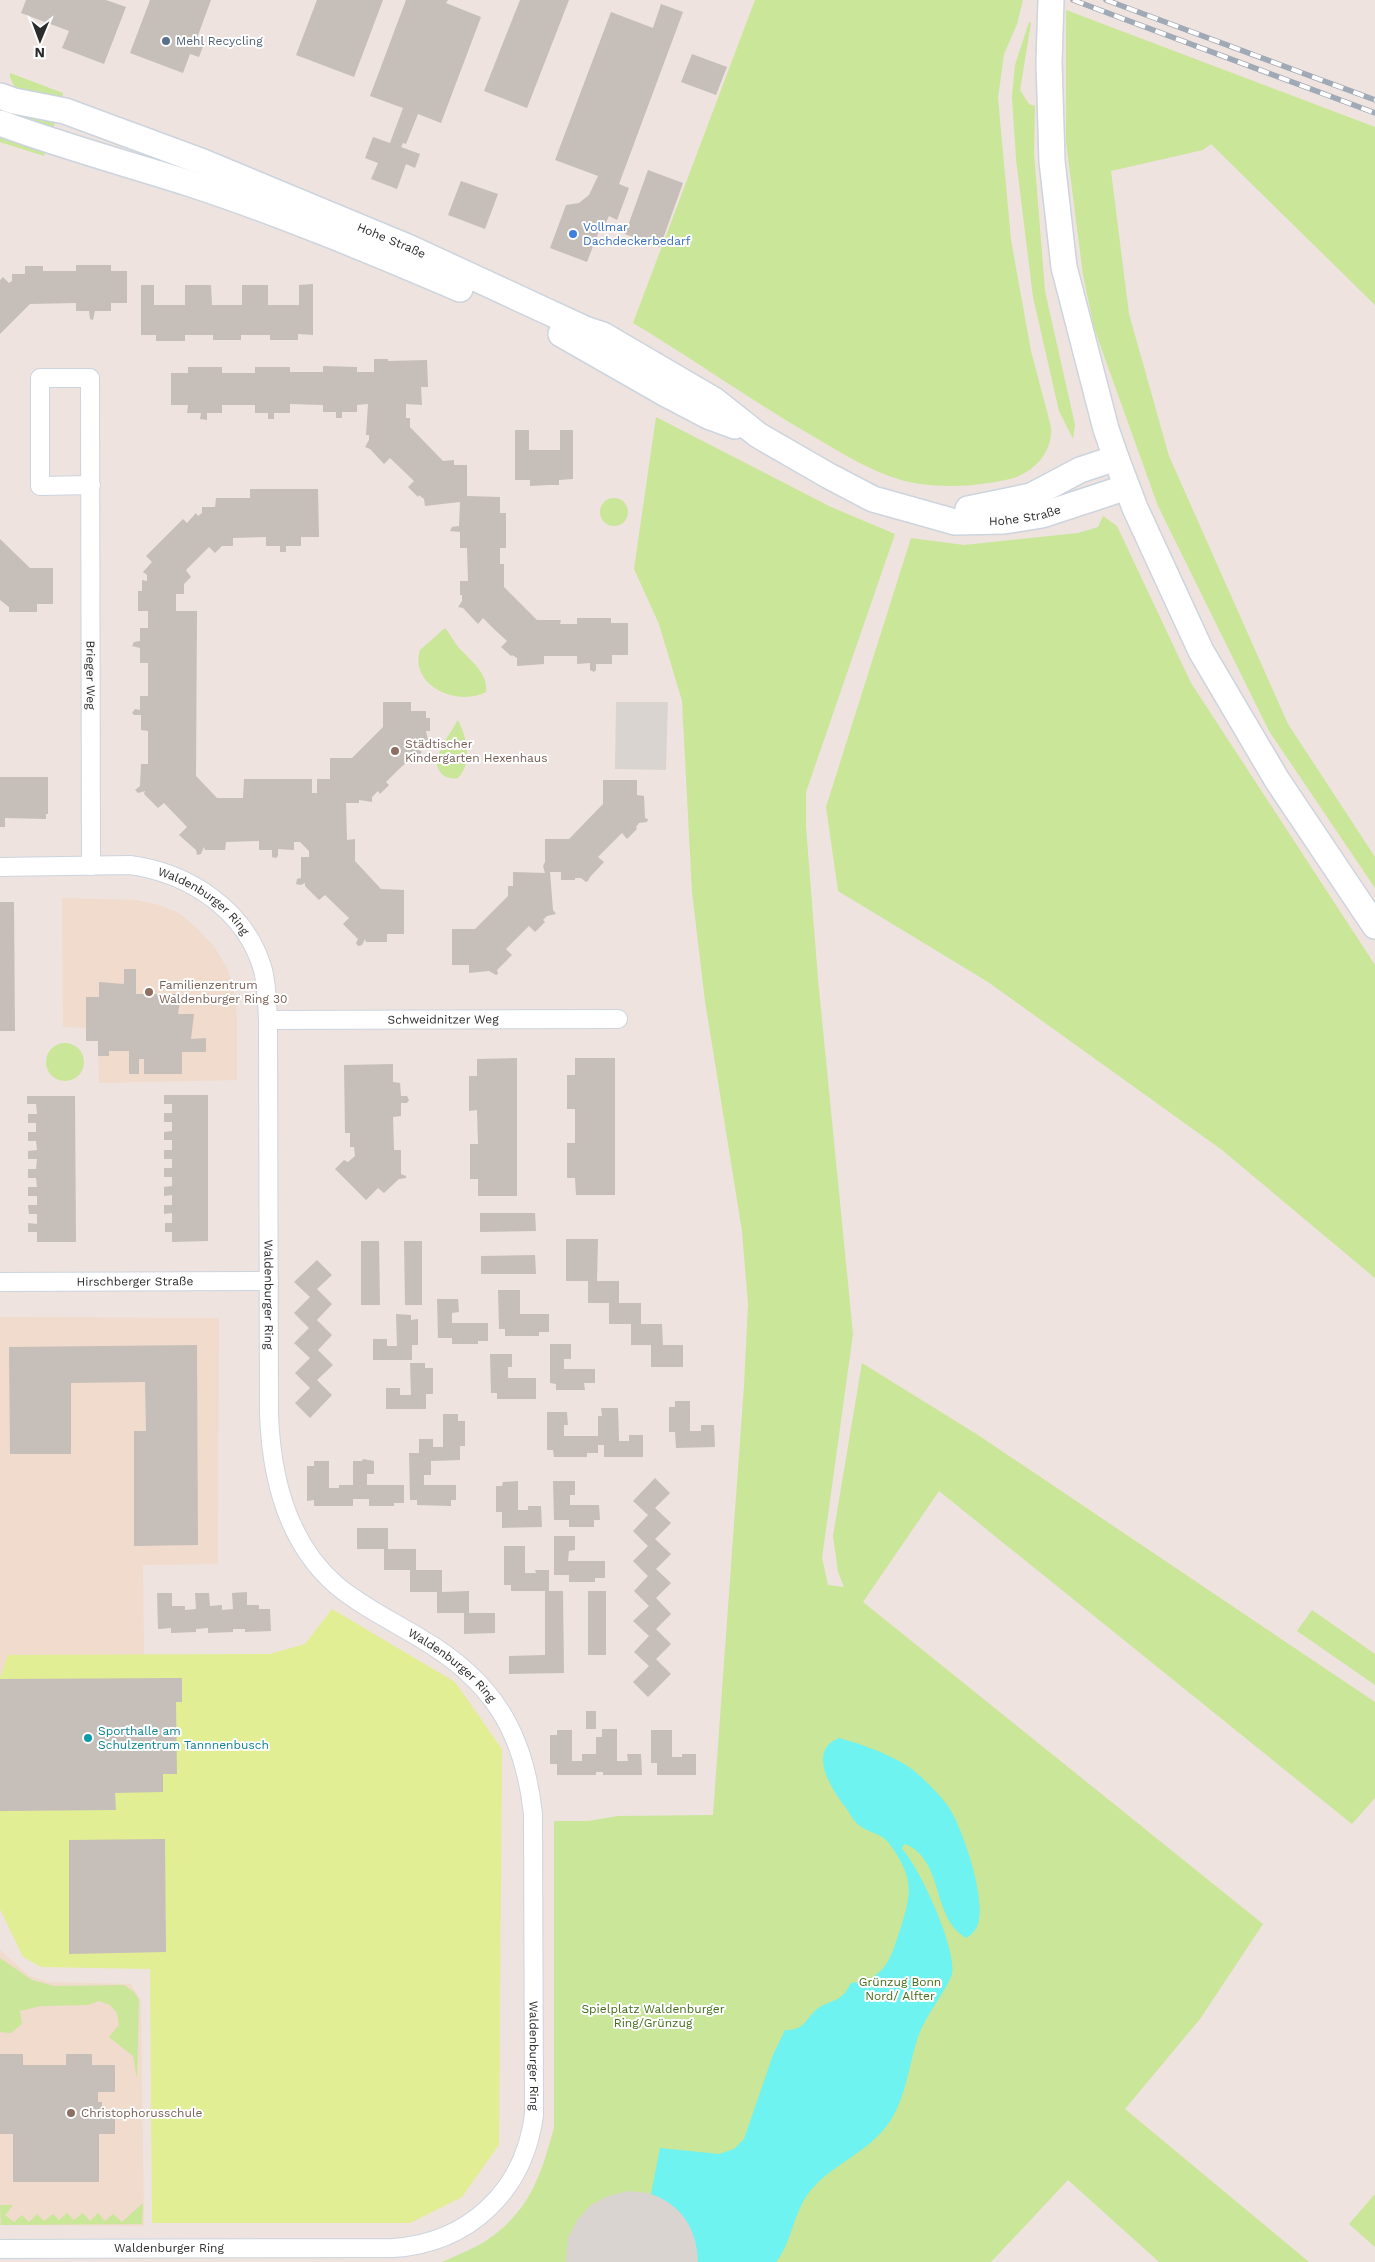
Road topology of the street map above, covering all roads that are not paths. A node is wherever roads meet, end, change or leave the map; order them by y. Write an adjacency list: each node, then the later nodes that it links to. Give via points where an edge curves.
1 (1051, 0): 5 (street, via 1052,161 1064,267)
2 (0, 96): 4 (street, Hohe Straße, via 65,111 203,162 410,248 585,329)
3 (0, 123): 4 (street, Hohe Straße, via 189,184 383,256 497,305)
4 (598, 343): 8 (street, Hohe Straße, via 714,400 758,435 829,476 873,499)
5 (1116, 458): 7 (street); 8 (street, Hohe Straße, via 1080,470 1031,496 968,509)
6 (90, 485): 6 (street, Brieger Weg, via 90,378 40,378 40,486); 10 (street, Brieger Weg)
7 (1126, 488): 8 (street, Hohe Straße, via 1042,515 1004,520 955,522); 11 (street, via 1201,651 1277,780)
8 (921, 512)
9 (0, 866): 10 (street, Waldenburger Ring)
10 (91, 866): 13 (street, Waldenburger Ring, via 151,868 195,885 219,902 254,945 264,971)
11 (1375, 926)
12 (618, 1019): 13 (street, Schweidnitzer Weg)
13 (268, 1020): 14 (street, Waldenburger Ring)
14 (269, 1280): 15 (street, Hirschberger Straße); 16 (street, Waldenburger Ring, via 273,1464 288,1517 302,1544 336,1584 456,1661 477,1679 497,1704 524,1760 533,1814 532,2133 518,2167 498,2199 484,2213 451,2235 411,2247)
15 (0, 1282)
16 (0, 2249)

